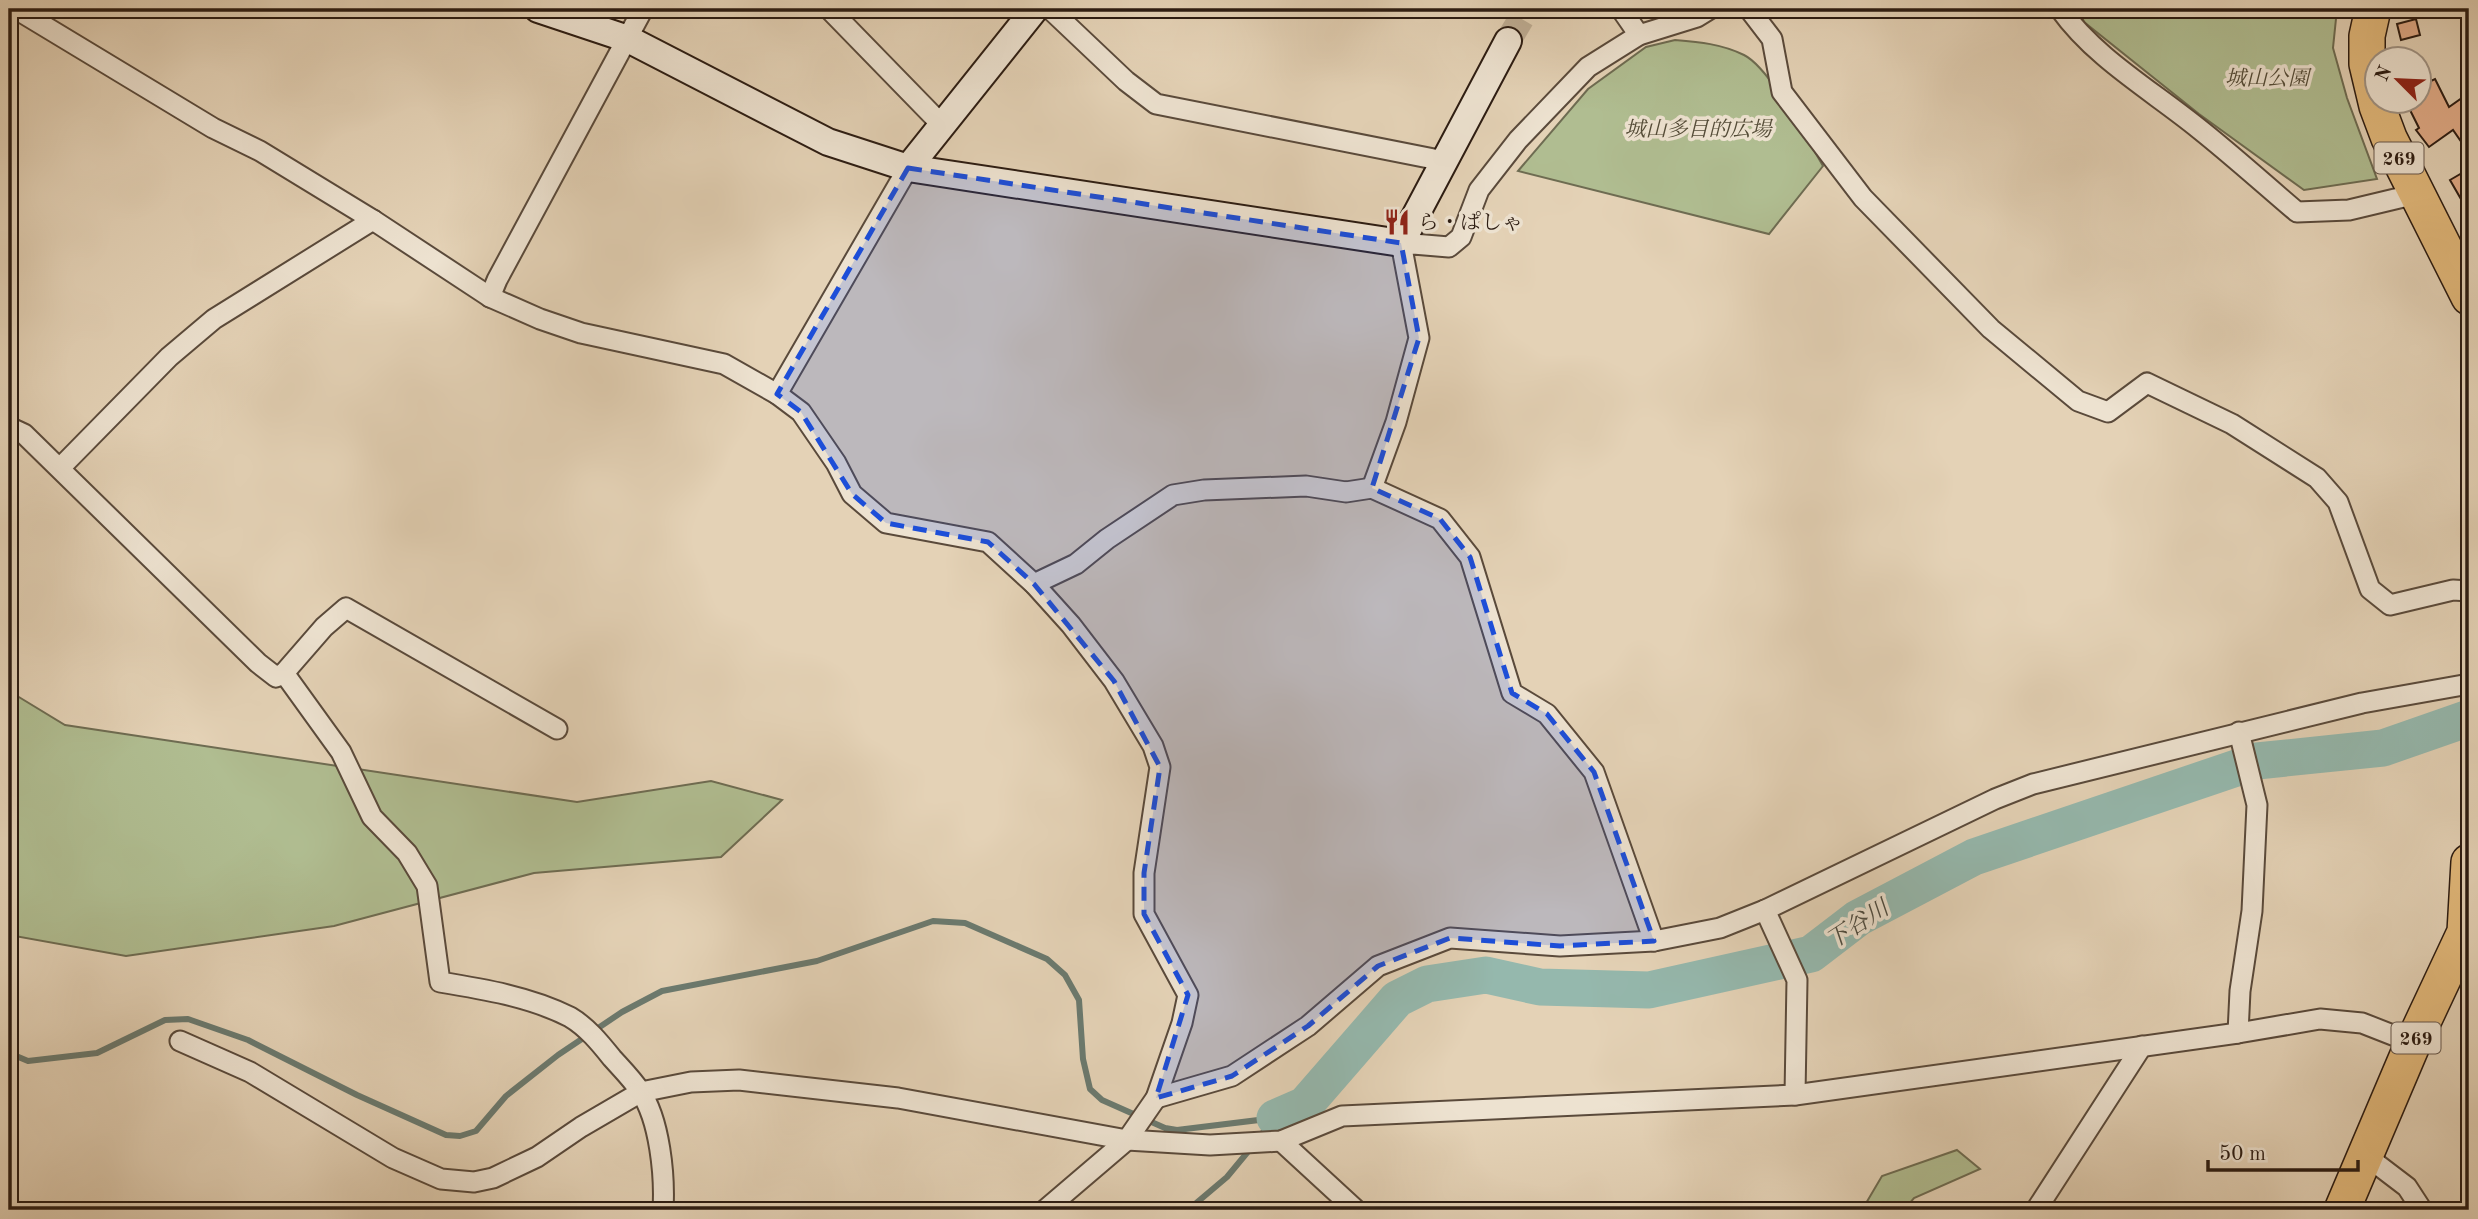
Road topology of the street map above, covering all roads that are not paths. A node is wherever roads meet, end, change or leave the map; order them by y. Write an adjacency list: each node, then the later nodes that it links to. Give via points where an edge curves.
1 (16, 9): 19 (street)
2 (538, 9): 13 (street)
3 (643, 9): 13 (street)
4 (829, 9): 15 (street)
5 (1035, 9): 15 (street)
6 (1050, 9): 16 (street, via 1126,82 1156,104)
7 (1621, 9): 12 (street)
8 (1710, 9): 12 (street)
9 (1749, 9): 28 (street, via 1772,39 1782,92 1863,198 1991,329 2078,401 2108,412 2147,383 2232,424 2317,478 2339,502 2370,589 2390,605 2453,590)
10 (2060, 9): 18 (street, via 2076,31 2297,212 2349,210)
11 (2373, 9): 18 (highway, 269, via 2367,64 2389,138)
12 (1639, 35): 20 (street, via 1588,67 1518,140 1479,190 1461,237 1449,247)
13 (628, 39): 17 (street, via 828,142); 21 (street)
14 (1508, 41): 16 (street)
15 (942, 125): 17 (street)
16 (1444, 161): 20 (street)
17 (908, 168): 20 (street); 23 (street)
18 (2416, 194): 22 (highway, 269)
19 (373, 220): 21 (street); 25 (street, via 214,319 169,357)
20 (1401, 243): 26 (street, via 1419,338)
21 (490, 297): 23 (street, via 581,333 724,364)
22 (2469, 297)
23 (777, 394): 27 (street, via 801,412 852,494 886,523 988,541)
24 (9, 427): 25 (street, via 24,434)
25 (60, 468): 29 (street, via 258,663 276,677)
26 (1373, 488): 27 (street, via 1346,492 1306,486 1173,495 1076,564); 36 (street, via 1440,519 1470,557 1512,693 1548,714 1594,772)
27 (1034, 584): 43 (street, via 1114,681 1153,746 1160,767 1144,873 1144,914 1188,995)
28 (2469, 591)
29 (284, 673): 31 (street, via 346,608); 41 (street, via 341,752 372,817 407,853 428,886 440,982 484,989 570,1017 592,1033)
30 (2469, 684): 32 (street)
31 (557, 729)
32 (2239, 732): 34 (street, via 2033,784); 37 (street, via 2257,805 2252,911)
33 (2469, 862): 35 (highway, 269)
34 (1765, 910): 36 (street, via 1720,928); 42 (street, via 1797,981)
35 (2467, 932): 39 (highway, 269)
36 (1654, 941): 43 (street, via 1560,946 1450,938 1378,966 1308,1026 1232,1076)
37 (2238, 1033): 39 (street, via 2320,1019 2362,1023); 40 (street)
38 (180, 1041): 41 (street, via 250,1072 393,1158 440,1179 474,1182 492,1178 537,1157)
39 (2413, 1043): 46 (highway, 269)
40 (2142, 1046): 42 (street); 50 (street)
41 (641, 1092): 44 (street, via 691,1082 739,1080 898,1098); 47 (street, via 657,1132)
42 (1795, 1095): 45 (street, via 1342,1116)
43 (1156, 1098): 44 (street)
44 (1127, 1140): 45 (street, via 1210,1145); 48 (street)
45 (1281, 1141): 49 (street)
46 (2365, 1155): 51 (highway, 269); 52 (street, via 2407,1187)
47 (663, 1210)
48 (1045, 1210)
49 (1356, 1210)
50 (2036, 1210)
51 (2342, 1210)
52 (2421, 1210)

